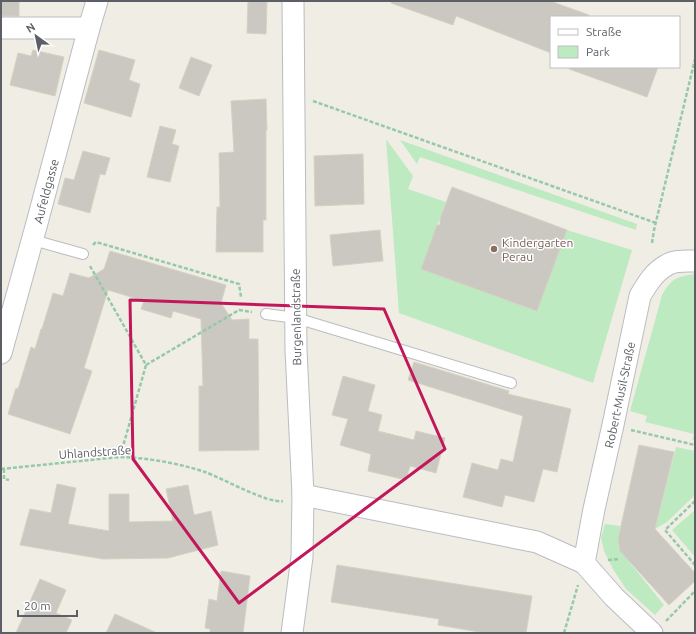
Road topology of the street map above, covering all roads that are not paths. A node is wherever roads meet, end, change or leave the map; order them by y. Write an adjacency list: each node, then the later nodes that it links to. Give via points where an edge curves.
1 (97, 1): 4 (street, Aufeldgasse)
2 (293, 1): 9 (street, Burgenlandstraße)
3 (1, 28): 4 (street)
4 (89, 28): 5 (street, Aufeldgasse)
5 (33, 240): 6 (lane); 10 (street, Aufeldgasse, via 11,303)
6 (83, 254)
7 (695, 261): 13 (street, Robert-Musil-Straße, via 667,264 650,279 640,296)
8 (266, 314): 9 (lane)
9 (296, 318): 11 (lane); 12 (street, Burgenlandstraße)
10 (1, 353)
11 (511, 383)
12 (303, 495): 13 (street, via 537,542); 15 (street, Burgenlandstraße, via 302,557)
13 (584, 563): 14 (street, via 614,597)
14 (658, 628)
15 (292, 633)

